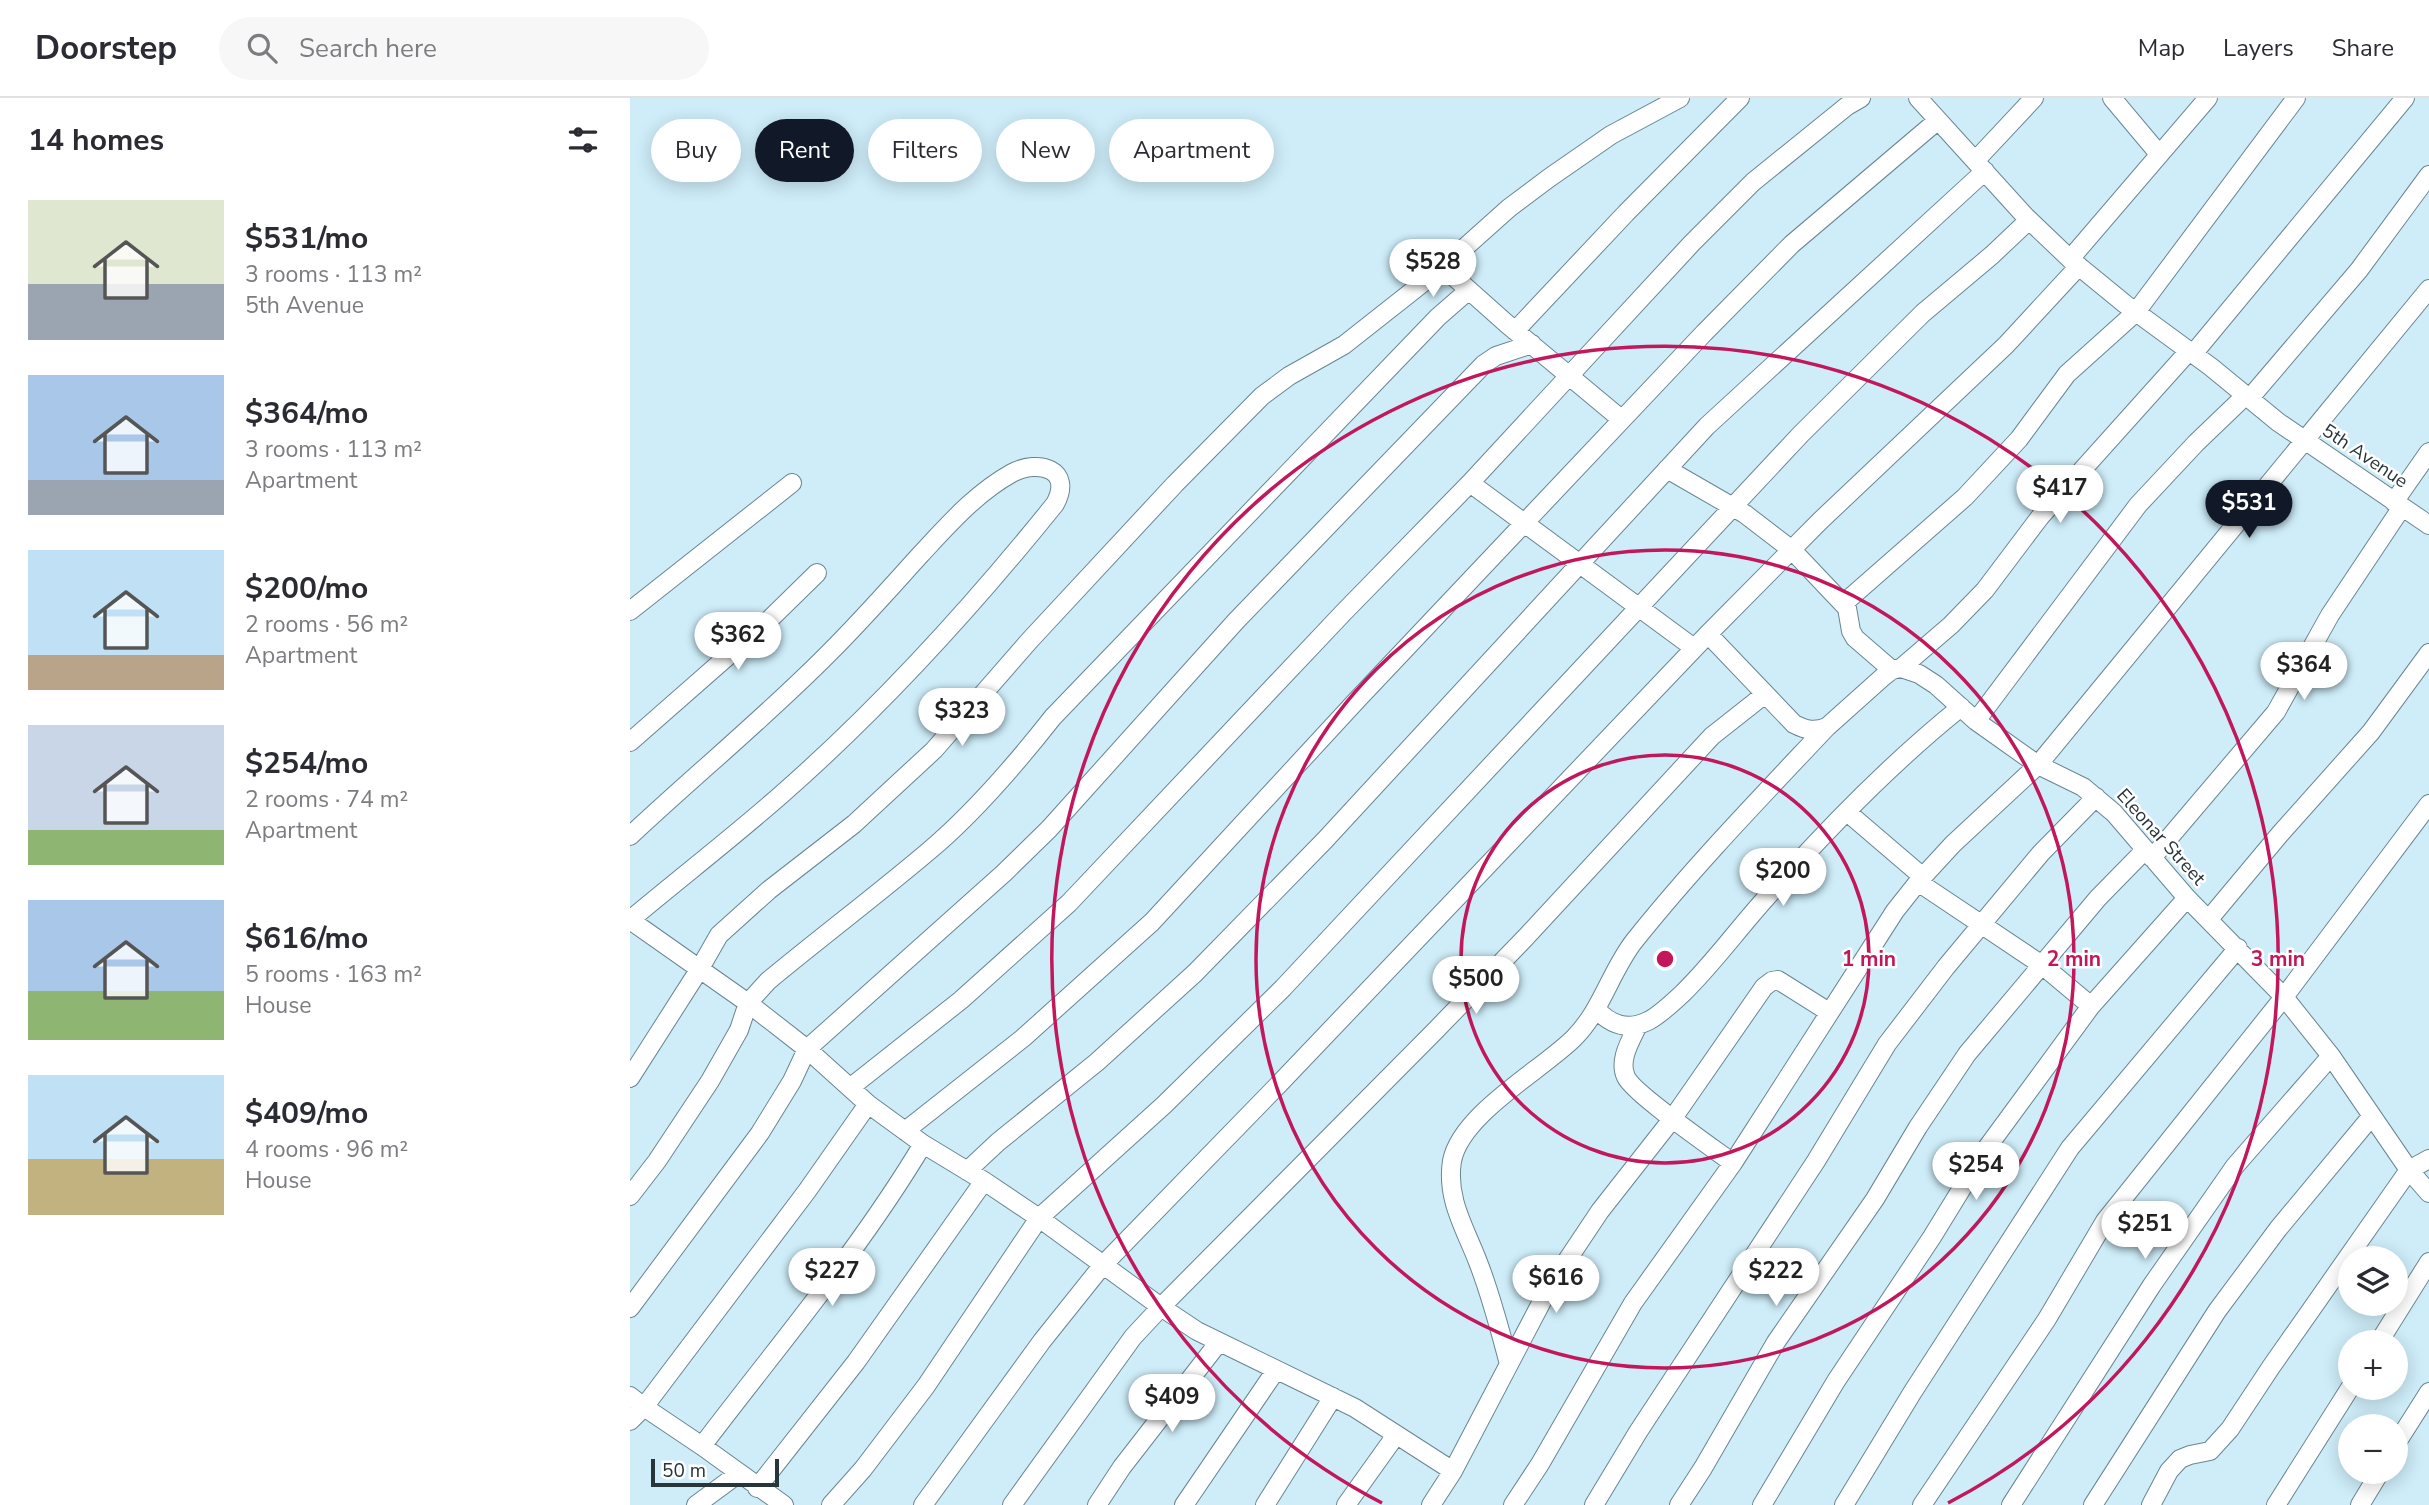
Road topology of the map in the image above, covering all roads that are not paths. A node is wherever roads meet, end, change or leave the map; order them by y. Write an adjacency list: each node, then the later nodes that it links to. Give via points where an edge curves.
1 (1680, 98): 16 (street, via 1611,135 1540,184)
2 (1740, 98): 20 (street)
3 (1861, 98): 23 (street, via 1754,181)
4 (1918, 98): 10 (street, 5th Avenue)
5 (2034, 98): 12 (street)
6 (2112, 98): 11 (street)
7 (2208, 98): 11 (street)
8 (2296, 98): 19 (street)
9 (2405, 98): 22 (street)
10 (1937, 121): 12 (street, 5th Avenue); 25 (street, via 1792,244)
11 (2159, 154): 15 (street)
12 (1980, 166): 14 (street, 5th Avenue); 28 (street)
13 (2429, 175): 24 (street, via 2360,270)
14 (2029, 220): 15 (street, 5th Avenue); 32 (street, via 1923,313)
15 (2074, 262): 19 (street, 5th Avenue); 35 (street, via 2006,345)
16 (1443, 267): 18 (street); 63 (street, via 1332,353 1262,396 1175,484 934,750 854,824 719,935)
17 (2429, 289): 26 (street)
18 (1469, 290): 20 (street); 65 (street, via 1053,717 974,808 768,981)
19 (2136, 312): 22 (street, 5th Avenue); 38 (street, via 2067,374 2019,439 1965,497)
20 (1515, 331): 21 (street)
21 (1532, 344): 23 (street); 70 (street, via 1484,364 1236,621 1049,829)
22 (2191, 353): 24 (street, 5th Avenue); 44 (street, via 2040,517 1985,590 1951,625)
23 (1569, 376): 25 (street); 30 (street)
24 (2247, 397): 26 (street, 5th Avenue); 47 (street, via 2138,505)
25 (1621, 419): 33 (street)
26 (2305, 441): 31 (street, 5th Avenue); 50 (street)
27 (2429, 452): 31 (street)
28 (1667, 469): 32 (street); 36 (street)
29 (792, 483): 40 (street)
30 (1470, 483): 33 (street); 73 (street, via 1069,903 961,1000)
31 (2398, 504): 34 (street, 5th Avenue); 55 (street, via 2276,712)
32 (1733, 507): 35 (street); 39 (street)
33 (1525, 523): 36 (street); 77 (street, via 1152,922 1023,1038)
34 (2429, 525)
35 (1792, 550): 38 (street); 41 (street)
36 (1581, 564): 39 (street); 82 (street, via 1195,973)
37 (817, 573): 49 (street)
38 (1843, 604): 44 (street, Eleonar Street, via 1855,638)
39 (1640, 607): 42 (street); 86 (street, via 1283,988 1164,1105)
40 (630, 611)
41 (1708, 634): 42 (street); 45 (street)
42 (1694, 648): 88 (street)
43 (2429, 653): 58 (street, via 2371,732)
44 (1896, 669): 46 (street, Eleonar Street, via 1919,674); 48 (street)
45 (1764, 695): 48 (street, via 1794,724 1817,731); 89 (street, via 1712,736 1489,975)
46 (1961, 707): 47 (street, Eleonar Street); 53 (street)
47 (1976, 720): 50 (street, Eleonar Street)
48 (1827, 727): 67 (street, via 1645,928)
49 (630, 742)
50 (2038, 765): 51 (street, Eleonar Street); 56 (street)
51 (2095, 797): 55 (street, Eleonar Street); 60 (street)
52 (2429, 804): 64 (street)
53 (1847, 812): 56 (street); 69 (street, via 1764,899 1695,982)
54 (630, 836): 59 (street, via 829,653 992,484 1030,467 1058,477 1061,494 1041,521 862,719 783,793)
55 (2149, 854): 57 (street, Eleonar Street); 62 (street, via 2098,898)
56 (1920, 879): 60 (street); 68 (street)
57 (2187, 898): 58 (street, Eleonar Street); 66 (street)
58 (2209, 919): 61 (street, Eleonar Street)
59 (630, 920): 63 (street)
60 (1983, 923): 62 (street); 118 (street, via 1887,1044)
61 (2238, 948): 64 (street, Eleonar Street); 121 (street, via 2070,1148)
62 (2042, 965): 66 (street); 119 (street, via 1947,1082 1875,1199 1776,1342)
63 (699, 970): 65 (street); 72 (street)
64 (2284, 997): 71 (street, Eleonar Street); 122 (street, via 2105,1221 2047,1319)
65 (748, 1003): 70 (street); 85 (street, via 739,1030 710,1081)
66 (2091, 1006): 120 (street, via 1986,1149)
67 (1596, 1009): 69 (street, via 1615,1024); 93 (street, via 1574,1038 1491,1105 1453,1157 1452,1195)
68 (1829, 1012): 76 (street, via 1778,980 1768,984); 80 (street)
69 (1638, 1025): 76 (street, via 1626,1052 1625,1077)
70 (807, 1049): 73 (street); 90 (street, via 760,1133)
71 (2331, 1056): 75 (street, Eleonar Street); 123 (street, via 2214,1195)
72 (630, 1078)
73 (851, 1087): 74 (street)
74 (868, 1104): 77 (street); 98 (street, via 807,1191)
75 (2371, 1117): 81 (street, Eleonar Street); 124 (street, via 2278,1228 2217,1311)
76 (1673, 1118): 80 (street); 93 (street, via 1600,1211 1550,1286)
77 (905, 1131): 78 (street)
78 (923, 1144): 82 (street); 102 (street, via 850,1254)
79 (2429, 1160): 81 (street)
80 (1733, 1163): 117 (street, via 1633,1303)
81 (2409, 1170): 84 (street, Eleonar Street); 125 (street, via 2230,1429 2210,1451 2180,1459)
82 (967, 1171): 83 (street)
83 (984, 1181): 86 (street); 106 (street, via 856,1362)
84 (2429, 1193)
85 (630, 1196)
86 (1039, 1218): 88 (street); 109 (street, via 926,1386)
87 (2429, 1262): 91 (street)
88 (1102, 1266): 89 (street); 110 (street)
89 (1161, 1307): 92 (street); 111 (street, via 1133,1338)
90 (630, 1308)
91 (2386, 1330)
92 (1219, 1342): 94 (street); 112 (street)
93 (1509, 1364): 103 (street)
94 (1276, 1370): 96 (street); 113 (street)
95 (2429, 1392): 100 (street)
96 (1333, 1398): 101 (street); 114 (street)
97 (2342, 1400): 126 (street)
98 (637, 1402): 99 (street); 102 (street)
99 (630, 1421)
100 (2408, 1425)
101 (1396, 1435): 103 (street); 115 (street)
102 (702, 1446): 104 (street)
103 (1452, 1471): 116 (street)
104 (738, 1474): 106 (street); 107 (street)
105 (2372, 1484): 127 (street)
106 (757, 1488): 108 (street)
107 (696, 1505)
108 (784, 1505)
109 (831, 1505)
110 (923, 1505)
111 (1012, 1505)
112 (1097, 1505)
113 (1184, 1505)
114 (1265, 1505)
115 (1346, 1505)
116 (1431, 1505)
117 (1513, 1505)
118 (1594, 1505)
119 (1679, 1505)
120 (1762, 1505)
121 (1844, 1505)
122 (1922, 1505)
123 (2011, 1505)
124 (2093, 1505)
125 (2151, 1505)
126 (2276, 1505)
127 (2360, 1505)

